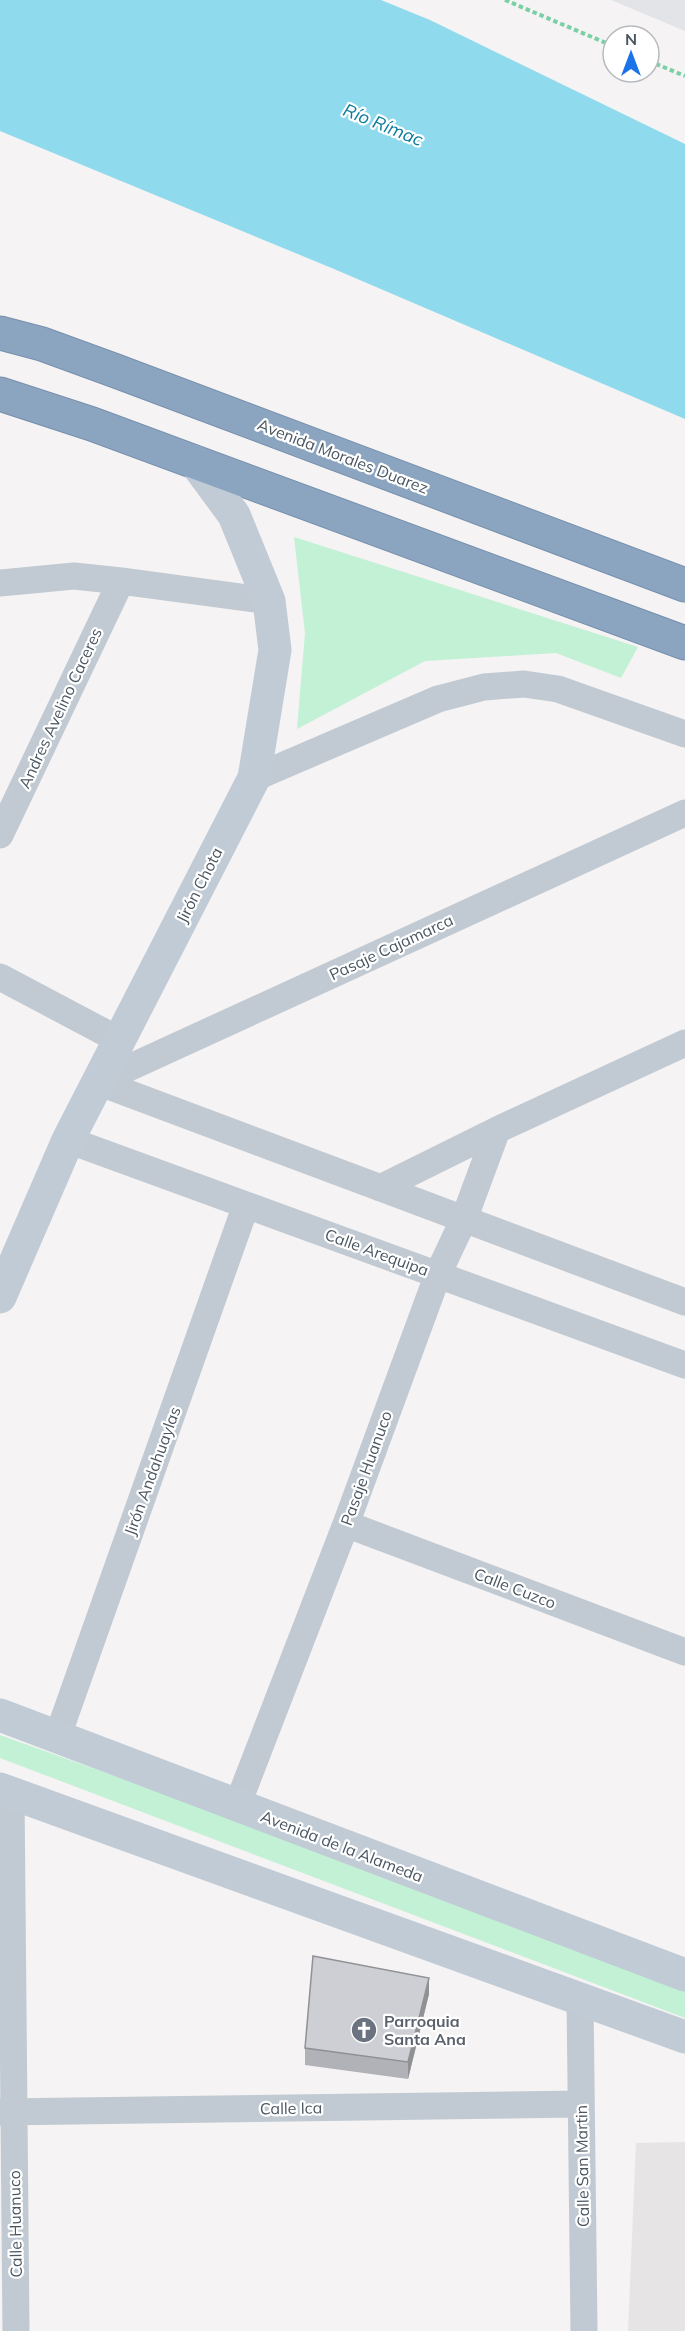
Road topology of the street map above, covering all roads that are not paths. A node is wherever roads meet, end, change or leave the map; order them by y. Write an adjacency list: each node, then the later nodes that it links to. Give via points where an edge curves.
1 (0, 333): 6 (highway, Avenida Morales Duarez, via 116,371)
2 (0, 394): 3 (highway)
3 (195, 462): 7 (street, Jirón Chota, via 234,515); 8 (highway)
4 (121, 580): 5 (street, via 74,576); 7 (street); 12 (street, Andres Avelino Caceres)
5 (0, 583)
6 (685, 585)
7 (268, 601): 10 (street, Jirón Chota, via 275,650)
8 (685, 643)
9 (685, 734): 10 (street, via 558,689 524,684 484,687 438,699)
10 (254, 778): 14 (street, Jirón Chota)
11 (685, 813): 16 (street, Pasaje Cajamarca)
12 (0, 835)
13 (0, 977): 14 (street)
14 (119, 1040): 16 (street, Jirón Chota)
15 (685, 1042): 17 (street)
16 (98, 1082): 18 (street, Jirón Chota); 19 (street)
17 (498, 1130): 19 (street); 21 (street, Pasaje Huanuco)
18 (68, 1140): 20 (street, Calle Arequipa); 23 (street, Jirón Chota)
19 (380, 1188): 21 (street)
20 (246, 1204): 22 (street, Calle Arequipa); 29 (street, Jirón Andahuaylas)
21 (464, 1219): 22 (street, Pasaje Huanuco); 24 (street)
22 (438, 1274): 25 (street, Calle Arequipa); 26 (street, Pasaje Huanuco)
23 (0, 1297)
24 (685, 1302)
25 (685, 1365)
26 (346, 1524): 27 (street, Calle Cuzco); 31 (street, Pasaje Huanuco)
27 (685, 1652)
28 (0, 1715): 29 (street, Avenida de la Alameda)
29 (57, 1738): 31 (street, Avenida de la Alameda)
30 (5, 1792): 33 (street); 36 (street, Calle Huanuco)
31 (237, 1806): 32 (street, Avenida de la Alameda)
32 (685, 1975)
33 (580, 2000): 34 (street); 35 (street, Calle San Martin)
34 (685, 2037)
35 (581, 2104): 36 (street, Calle Ica); 38 (street, Calle San Martin)
36 (7, 2111): 37 (street, Calle Huanuco)
37 (16, 2331)
38 (584, 2331)

